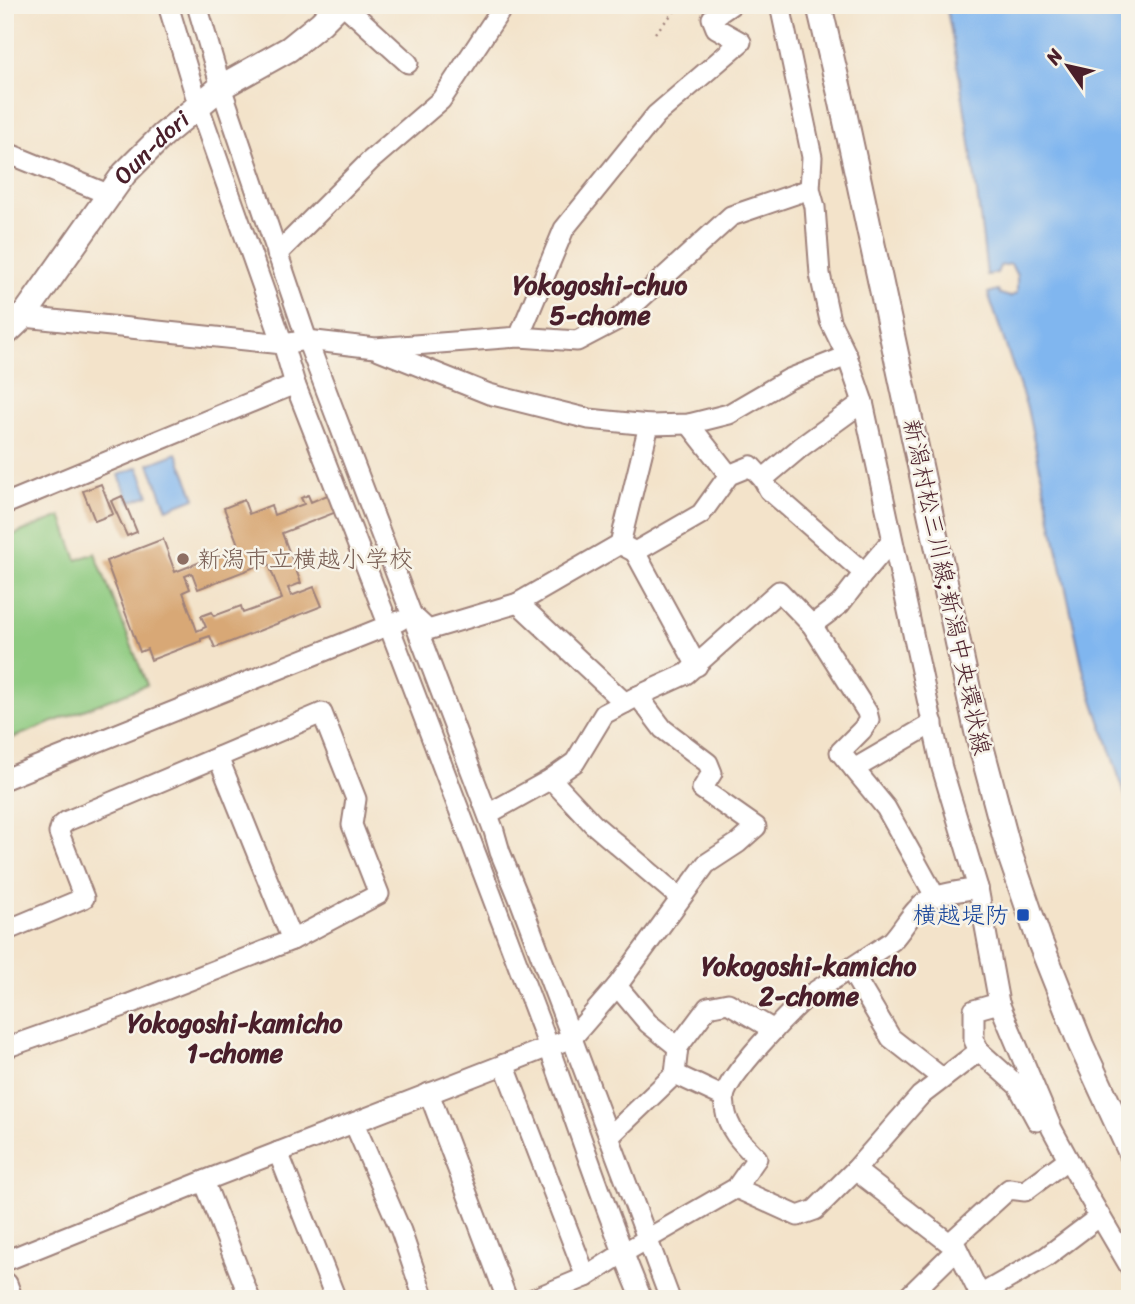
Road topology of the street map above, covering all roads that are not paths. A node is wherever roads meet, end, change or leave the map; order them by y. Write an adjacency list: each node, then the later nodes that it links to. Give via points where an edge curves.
1 (168, 5): 10 (street)
2 (197, 5): 9 (street)
3 (341, 5): 8 (street); 9 (main road, Oun-dori, via 289,49)
4 (504, 5): 14 (street, via 441,100 369,161)
5 (731, 5): 16 (street, via 712,18 716,28 741,42 656,115 564,229)
6 (780, 5): 12 (street, via 811,157)
7 (819, 5): 64 (main road, 新潟村松三川線;新潟中央環状線, via 977,731 1010,855 1071,1020)
8 (408, 63)
9 (221, 87): 10 (main road, Oun-dori); 14 (street)
10 (198, 104): 13 (main road, Oun-dori, via 124,174); 18 (street)
11 (5, 152): 13 (street)
12 (810, 189): 16 (street, via 731,216 617,320 577,341); 20 (street, via 830,321)
13 (110, 195): 15 (main road, Oun-dori)
14 (277, 254): 17 (street)
15 (11, 322): 18 (street)
16 (519, 337): 19 (street)
17 (307, 340): 18 (street); 19 (street); 32 (street)
18 (283, 344): 21 (street)
19 (375, 348): 24 (street, via 489,394 589,419)
20 (847, 356): 22 (street); 23 (street, via 789,379 729,414)
21 (295, 384): 27 (street); 33 (street)
22 (863, 402): 26 (street); 28 (street)
23 (689, 424): 24 (street); 25 (street)
24 (649, 425): 29 (street)
25 (729, 475): 26 (street, via 751,466); 29 (street, via 701,514)
26 (763, 479): 30 (street, via 769,490)
27 (5, 504)
28 (892, 540): 30 (street); 37 (street)
29 (628, 548): 31 (street); 35 (street)
30 (864, 573): 34 (street, via 840,604)
31 (518, 603): 32 (street, via 428,630); 36 (street)
32 (413, 616): 33 (street); 42 (street)
33 (389, 624): 40 (street); 53 (street)
34 (812, 625): 35 (street, via 779,591); 39 (street, via 867,712 869,720 840,752)
35 (696, 666): 36 (street)
36 (632, 699): 41 (street, via 604,714 575,762); 45 (street, via 708,762 712,773 702,789 756,827 706,864)
37 (933, 723): 39 (street); 43 (street)
38 (218, 757): 46 (street, via 67,821 59,833 84,898); 47 (street); 47 (street, via 322,713 356,799 352,825 379,894)
39 (854, 769): 44 (street, via 886,808)
40 (5, 779)
41 (551, 779): 42 (street); 45 (street, via 593,824)
42 (488, 814): 52 (street)
43 (978, 888): 44 (street); 50 (street)
44 (935, 896): 48 (street, via 916,909 892,941)
45 (680, 898): 49 (street)
46 (5, 931)
47 (292, 940): 55 (street)
48 (850, 969): 51 (street, via 808,996); 59 (street, via 891,1038)
49 (617, 986): 52 (street); 54 (street, via 648,1023)
50 (999, 1003): 56 (street, via 974,1010 974,1040); 66 (street)
51 (774, 1030): 54 (street, via 728,1003 708,1007); 61 (street)
52 (572, 1038): 53 (street); 63 (street)
53 (549, 1047): 57 (street); 73 (street)
54 (678, 1047): 58 (street)
55 (5, 1048)
56 (979, 1051): 59 (street); 66 (street, via 1018,1086)
57 (504, 1064): 60 (street); 76 (street)
58 (675, 1074): 61 (street); 63 (street)
59 (942, 1078): 67 (street, via 919,1096)
60 (429, 1093): 62 (street); 83 (street)
61 (724, 1097): 69 (street, via 731,1129 757,1158)
62 (354, 1123): 65 (street); 82 (street, via 401,1231)
63 (609, 1137): 71 (street)
64 (1130, 1151)
65 (278, 1152): 68 (street); 81 (street)
66 (1065, 1162): 70 (street); 72 (street, via 1025,1191 1009,1189 953,1240)
67 (855, 1170): 69 (street, via 815,1210 798,1216); 72 (street)
68 (204, 1181): 74 (street); 80 (street)
69 (736, 1188): 71 (street)
70 (1100, 1216): 75 (street); 78 (street, via 1046,1258)
71 (647, 1239): 73 (street); 86 (street)
72 (957, 1249): 78 (street); 87 (street)
73 (622, 1253): 76 (street); 85 (street)
74 (5, 1261)
75 (1130, 1267)
76 (586, 1277): 84 (street)
77 (5, 1285): 79 (main road)
78 (978, 1297)
79 (10, 1299)
80 (250, 1299)
81 (336, 1299)
82 (424, 1299)
83 (507, 1299)
84 (533, 1299)
85 (642, 1299)
86 (670, 1299)
87 (906, 1299)

